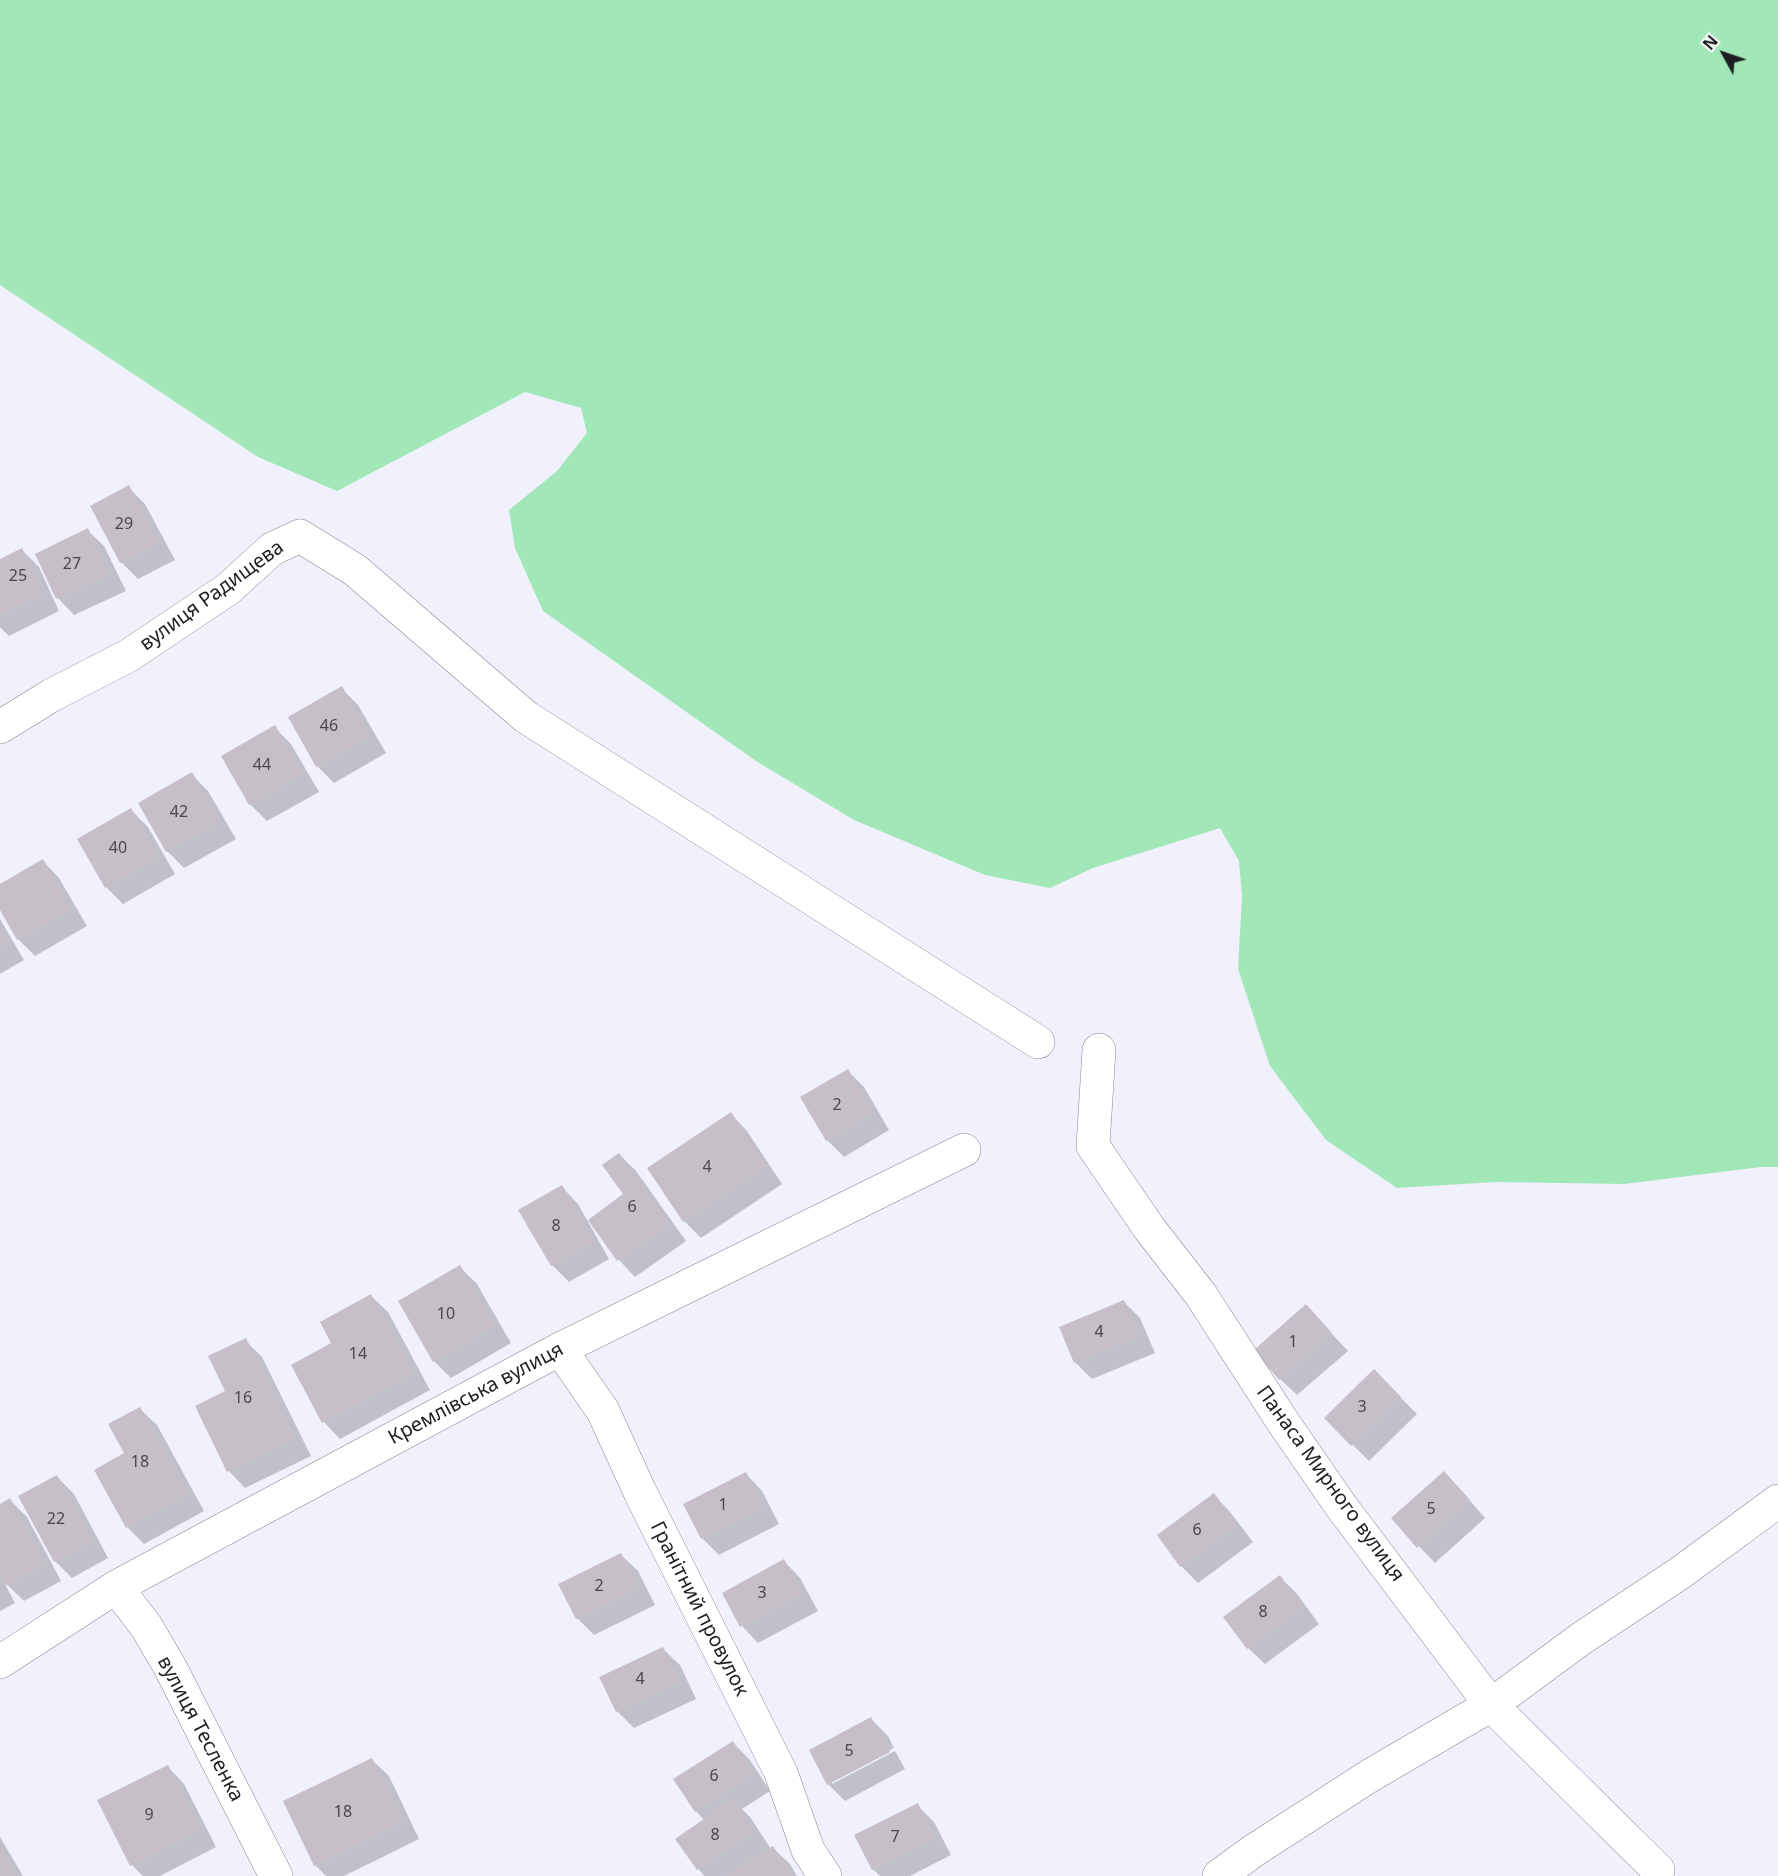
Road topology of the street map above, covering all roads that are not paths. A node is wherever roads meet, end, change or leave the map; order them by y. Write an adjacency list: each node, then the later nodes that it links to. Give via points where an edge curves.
1 (0, 727): 2 (street, вулиця Радищева, via 128,656 228,589 272,549 300,536 356,570 526,717)
2 (1038, 1042)
3 (1099, 1050): 9 (street, Панаса Мирного вулиця, via 1093,1146 1201,1295 1341,1506)
4 (964, 1150): 5 (street, Кремлівська вулиця)
5 (560, 1349): 7 (street, Кремлівська вулиця); 12 (street, Гранітний провулок, via 603,1411 782,1773 808,1850)
6 (1778, 1501): 9 (street)
7 (116, 1587): 8 (street, Кремлівська вулиця); 11 (street, вулиця Тесленка, via 146,1626 170,1667)
8 (0, 1662)
9 (1491, 1705): 10 (street, Панаса Мирного вулиця); 13 (street, via 1371,1775)
10 (1658, 1870)
11 (276, 1876)
12 (825, 1876)
13 (1219, 1876)

